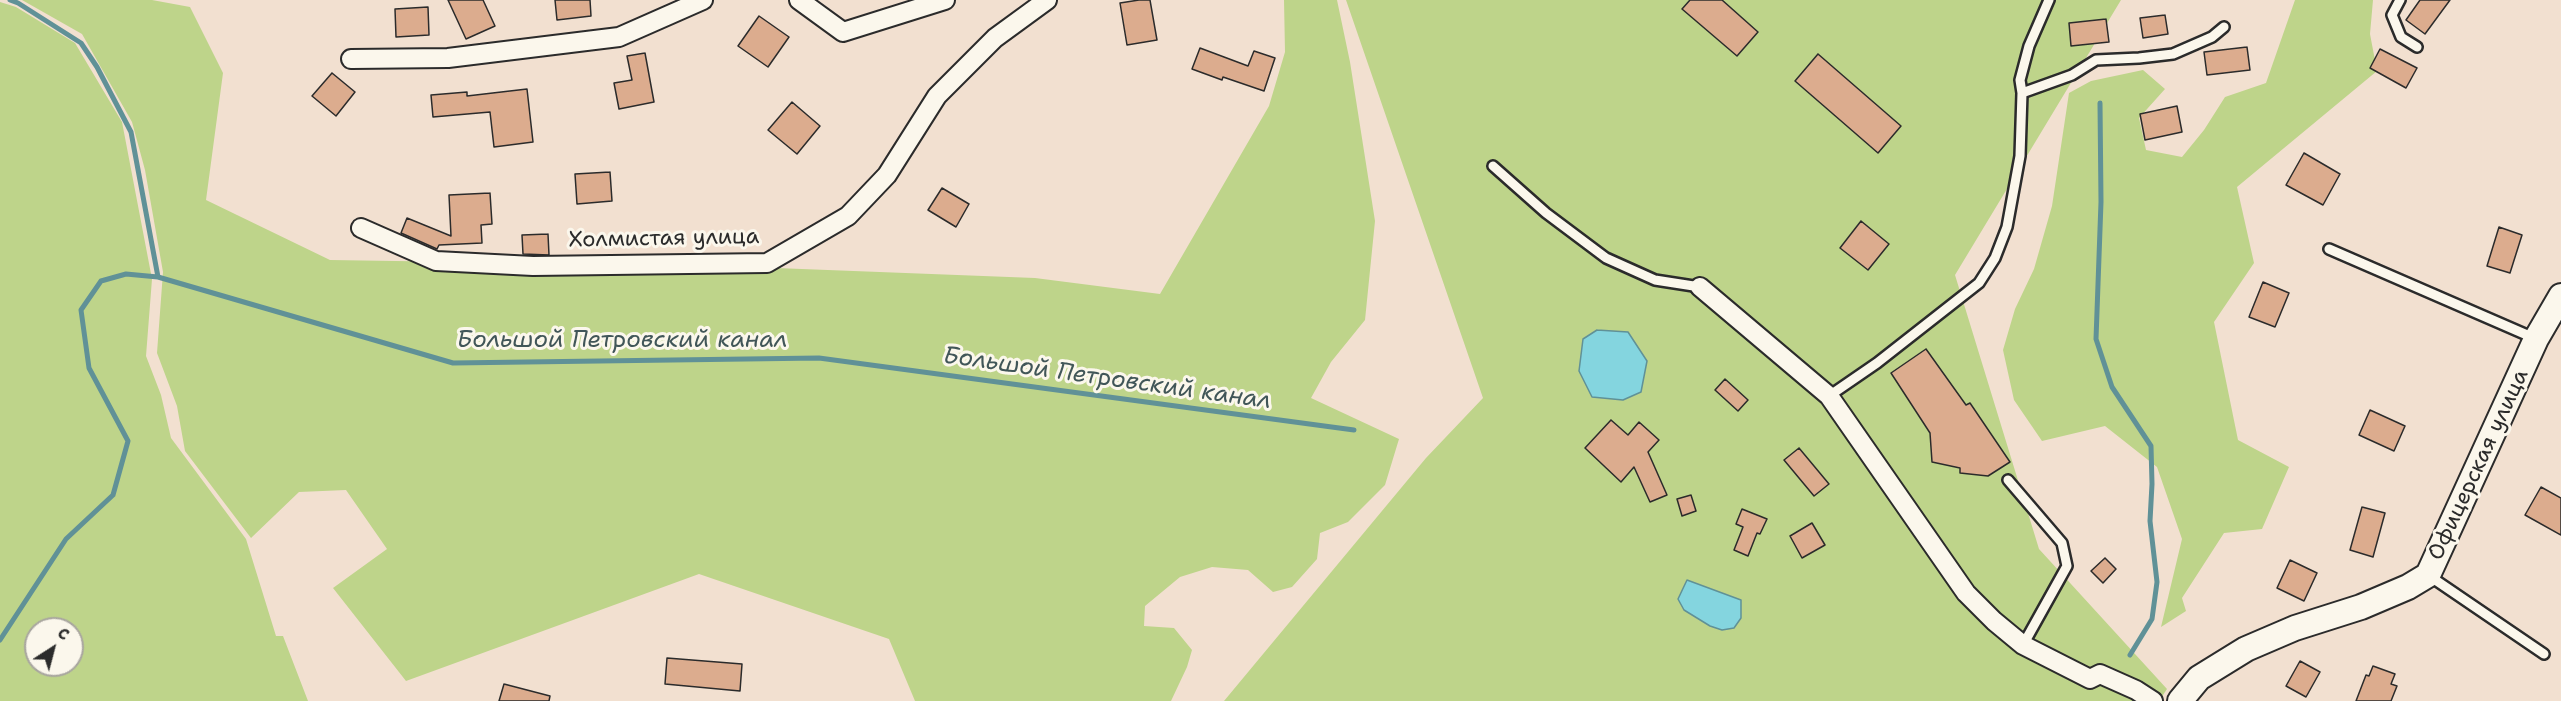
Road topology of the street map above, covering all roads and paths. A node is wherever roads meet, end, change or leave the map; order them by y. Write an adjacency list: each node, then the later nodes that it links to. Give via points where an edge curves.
1 (704, 0): 9 (street, via 619,37 448,58)
2 (799, 0): 3 (street, via 843,32)
3 (945, 0)
4 (1047, 0): 12 (street, Холмистая улица, via 995,38 937,96 886,175 848,216 767,263 533,266 436,261)
5 (2049, 0): 10 (lane, via 2029,46 2020,80)
6 (2400, 0): 8 (lane, via 2392,15 2401,37)
7 (2224, 27): 10 (lane, via 2212,37 2173,54 2096,60 2072,75)
8 (2417, 47)
9 (351, 59)
10 (2022, 93): 17 (lane, via 2020,156 2007,227 1979,284)
11 (1493, 166): 14 (lane, via 1606,258 1655,280)
12 (361, 228)
13 (2329, 249): 16 (lane)
14 (1700, 287): 17 (street)
15 (2561, 296): 16 (street, Офицерская улица)
16 (2536, 339): 19 (street, Офицерская улица)
17 (1829, 396): 20 (street, via 1966,593)
18 (2008, 480): 20 (lane, via 2062,543 2067,566)
19 (2428, 575): 21 (lane); 23 (street, Офицерская улица, via 2361,607 2246,648 2199,678)
20 (2023, 645): 22 (street, via 2090,679 2100,674)
21 (2544, 654)
22 (2153, 701)
23 (2180, 701)

